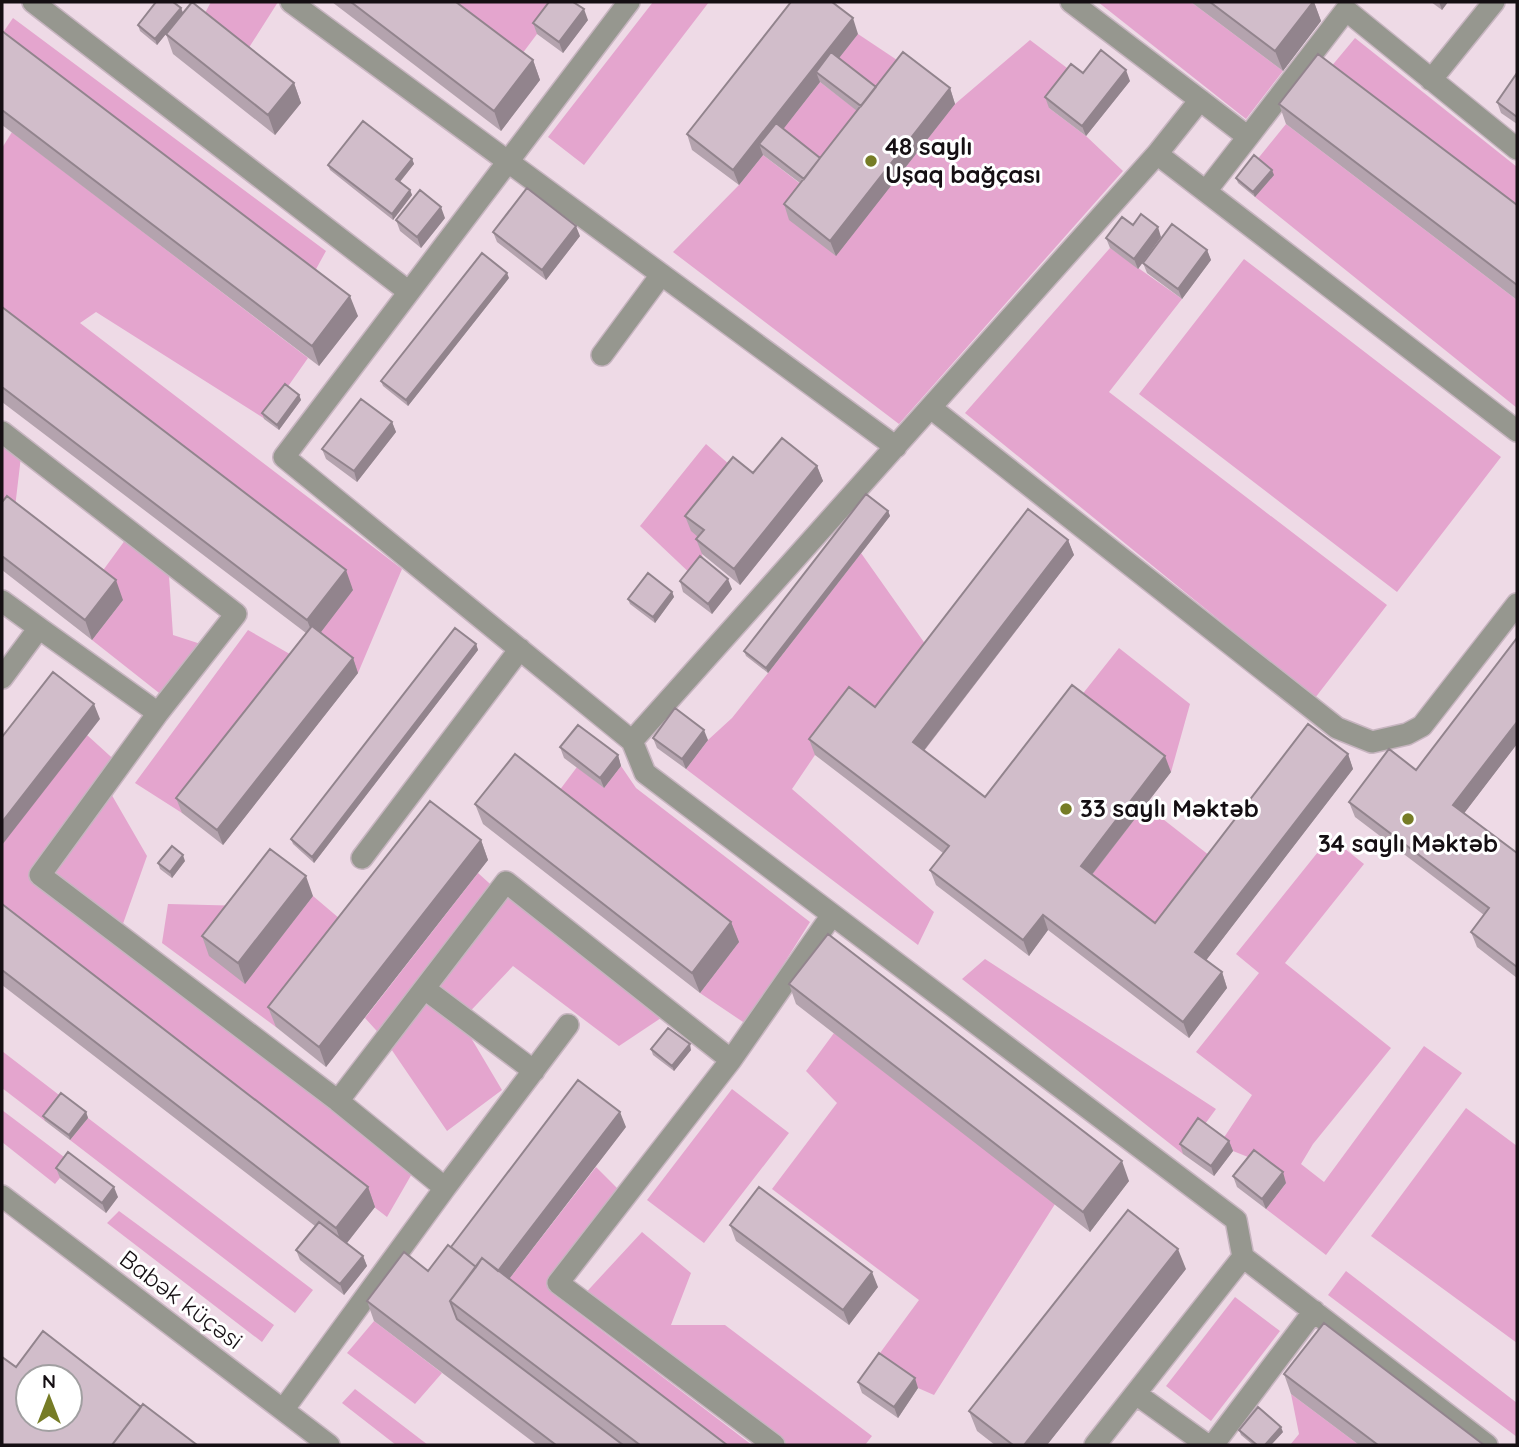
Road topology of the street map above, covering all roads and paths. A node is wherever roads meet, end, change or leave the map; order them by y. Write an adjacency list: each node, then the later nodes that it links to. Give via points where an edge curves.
1 (33, 2): 15 (street)
2 (291, 2): 12 (street)
3 (629, 2): 12 (street)
4 (1071, 2): 8 (street)
5 (1494, 2): 7 (street)
6 (1345, 4): 7 (street); 9 (street)
7 (1431, 80): 10 (street)
8 (1200, 100): 9 (street); 11 (street)
9 (1248, 137): 13 (street)
10 (1517, 149)
11 (1157, 154): 13 (street); 17 (street)
12 (508, 164): 14 (street); 15 (street)
13 (1206, 191): 18 (street)
14 (662, 275): 16 (street); 20 (street)
15 (409, 292): 24 (street, via 284,457)
16 (602, 355)
17 (931, 408): 20 (street); 22 (street, via 1338,728 1373,741 1408,734 1422,726)
18 (1517, 431)
19 (2, 432): 26 (street, via 236,614)
20 (896, 447): 27 (street)
21 (2, 601): 23 (street)
22 (1517, 604)
23 (39, 628): 25 (street); 26 (street)
24 (520, 649): 27 (street); 28 (street)
25 (2, 678)
26 (158, 713): 34 (street, via 40,875)
27 (632, 741): 29 (street, via 645,773)
28 (362, 858)
29 (832, 915): 32 (street); 37 (street, via 1236,1220)
30 (425, 989): 32 (street, via 506,882); 33 (street); 34 (street)
31 (568, 1026): 33 (street)
32 (732, 1060): 42 (street, via 558,1283)
33 (534, 1071): 35 (street)
34 (338, 1101): 35 (street)
35 (445, 1188): 40 (street)
36 (2, 1196): 40 (street, Babək küçəsi)
37 (1243, 1257): 38 (street); 39 (street)
38 (1314, 1311): 45 (street); 46 (street)
39 (1136, 1394): 43 (street); 44 (street)
40 (283, 1410): 41 (street, Babək küçəsi)
41 (329, 1445)
42 (774, 1445)
43 (1095, 1445)
44 (1207, 1445)
45 (1213, 1445)
46 (1487, 1445)

